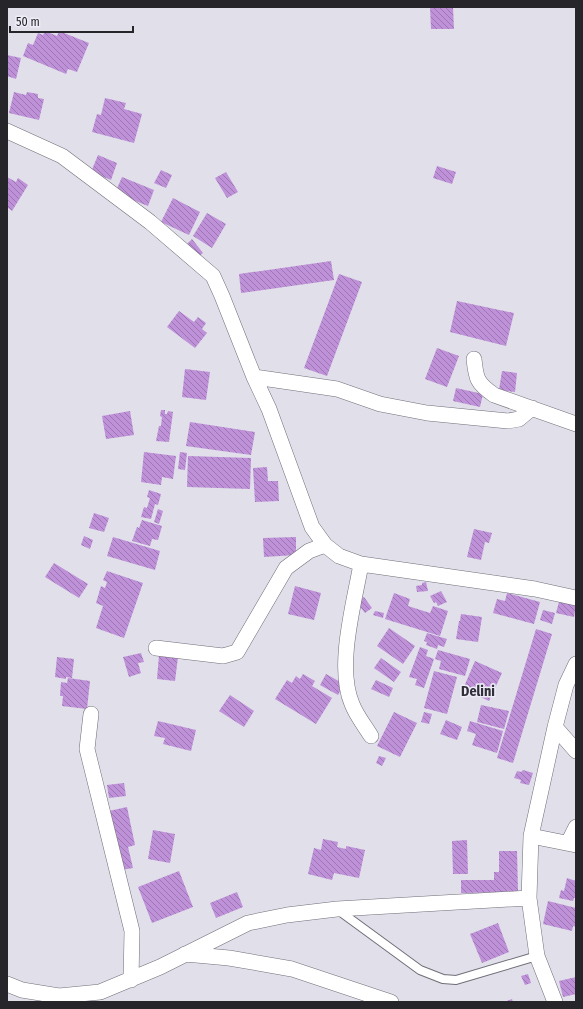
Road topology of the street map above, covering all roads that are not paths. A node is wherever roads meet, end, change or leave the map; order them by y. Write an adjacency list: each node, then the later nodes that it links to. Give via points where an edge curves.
1 (7, 131): 3 (street, via 62,156 150,222 213,276)
2 (474, 359): 4 (street, via 475,375 483,387 494,395)
3 (254, 377): 4 (street, via 337,389 380,404 427,413 508,421 519,418); 6 (street, via 269,409 312,527)
4 (532, 408): 5 (street)
5 (576, 424)
6 (325, 545): 7 (street, via 339,556); 9 (street, via 309,551 286,568 237,652 223,656)
7 (361, 564): 8 (street, via 534,589); 13 (street, via 345,653 346,682 352,704)
8 (576, 598)
9 (156, 648)
10 (576, 664): 12 (street, via 566,685)
11 (91, 714): 22 (street, via 87,749 132,932)
12 (555, 727): 14 (street); 16 (street)
13 (371, 736)
14 (576, 751)
15 (576, 826): 17 (street)
16 (531, 836): 17 (street); 18 (street)
17 (572, 844)
18 (529, 898): 19 (street); 21 (street)
19 (337, 909): 20 (street, via 248,923); 21 (lane, via 420,970 443,979 456,980)
20 (185, 954): 22 (street); 24 (street, via 230,958 292,969)
21 (537, 956): 25 (street)
22 (131, 980): 23 (street, via 100,992 59,996 22,990)
23 (7, 984)
24 (391, 1002)
25 (555, 1002)

